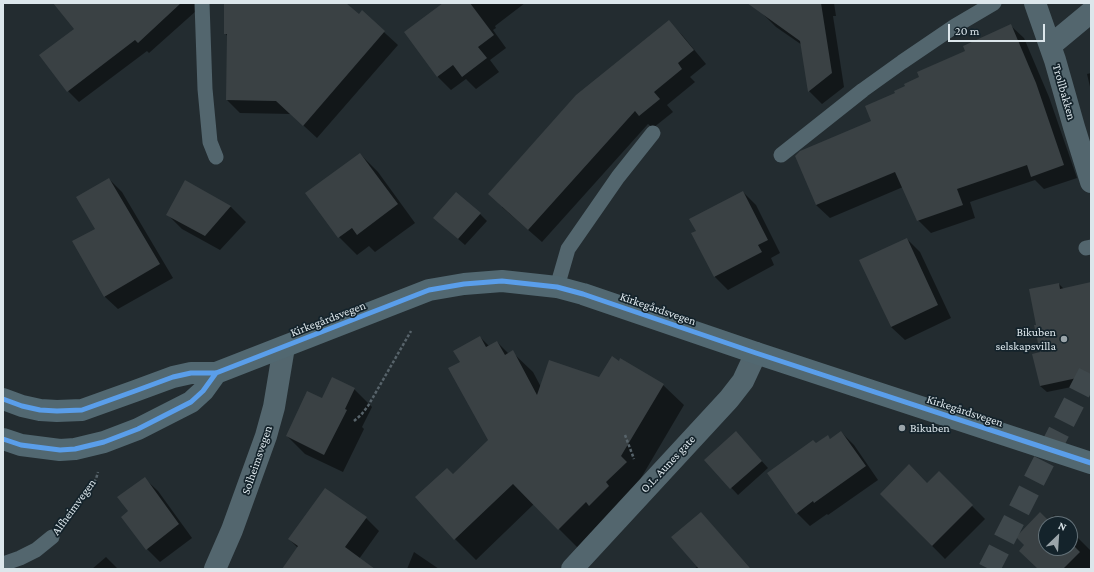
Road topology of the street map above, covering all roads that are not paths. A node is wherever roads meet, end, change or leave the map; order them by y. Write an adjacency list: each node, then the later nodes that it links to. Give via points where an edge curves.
1 (202, 3): 8 (lane, via 205,90 210,142)
2 (994, 3): 7 (lane, via 955,26 863,90)
3 (1035, 3): 5 (street, Trollbakken)
4 (1091, 12): 5 (street)
5 (1050, 46): 9 (street, Trollbakken)
6 (653, 133): 10 (lane, via 618,177 568,249)
7 (781, 155)
8 (216, 157)
9 (1091, 182)
10 (557, 287): 11 (street, Kirkegårdsvegen, via 502,281 447,286 429,290); 12 (street, Kirkegårdsvegen)
11 (284, 347): 13 (street, Kirkegårdsvegen); 19 (street, Solheimsvegen, via 274,407 266,436)
12 (756, 353): 16 (street, Kirkegårdsvegen); 20 (street, O.L. Aunes gate, via 743,380 729,399)
13 (216, 373): 14 (street, Kirkegårdsvegen, via 191,373 173,377 82,410 40,410); 15 (street, via 204,391 191,402 138,429 104,442 60,450 21,445)
14 (3, 399)
15 (3, 439)
16 (1091, 463)
17 (52, 537): 18 (lane, Alfheimvegen, via 36,550)
18 (3, 564)
19 (215, 569)
20 (572, 569)

